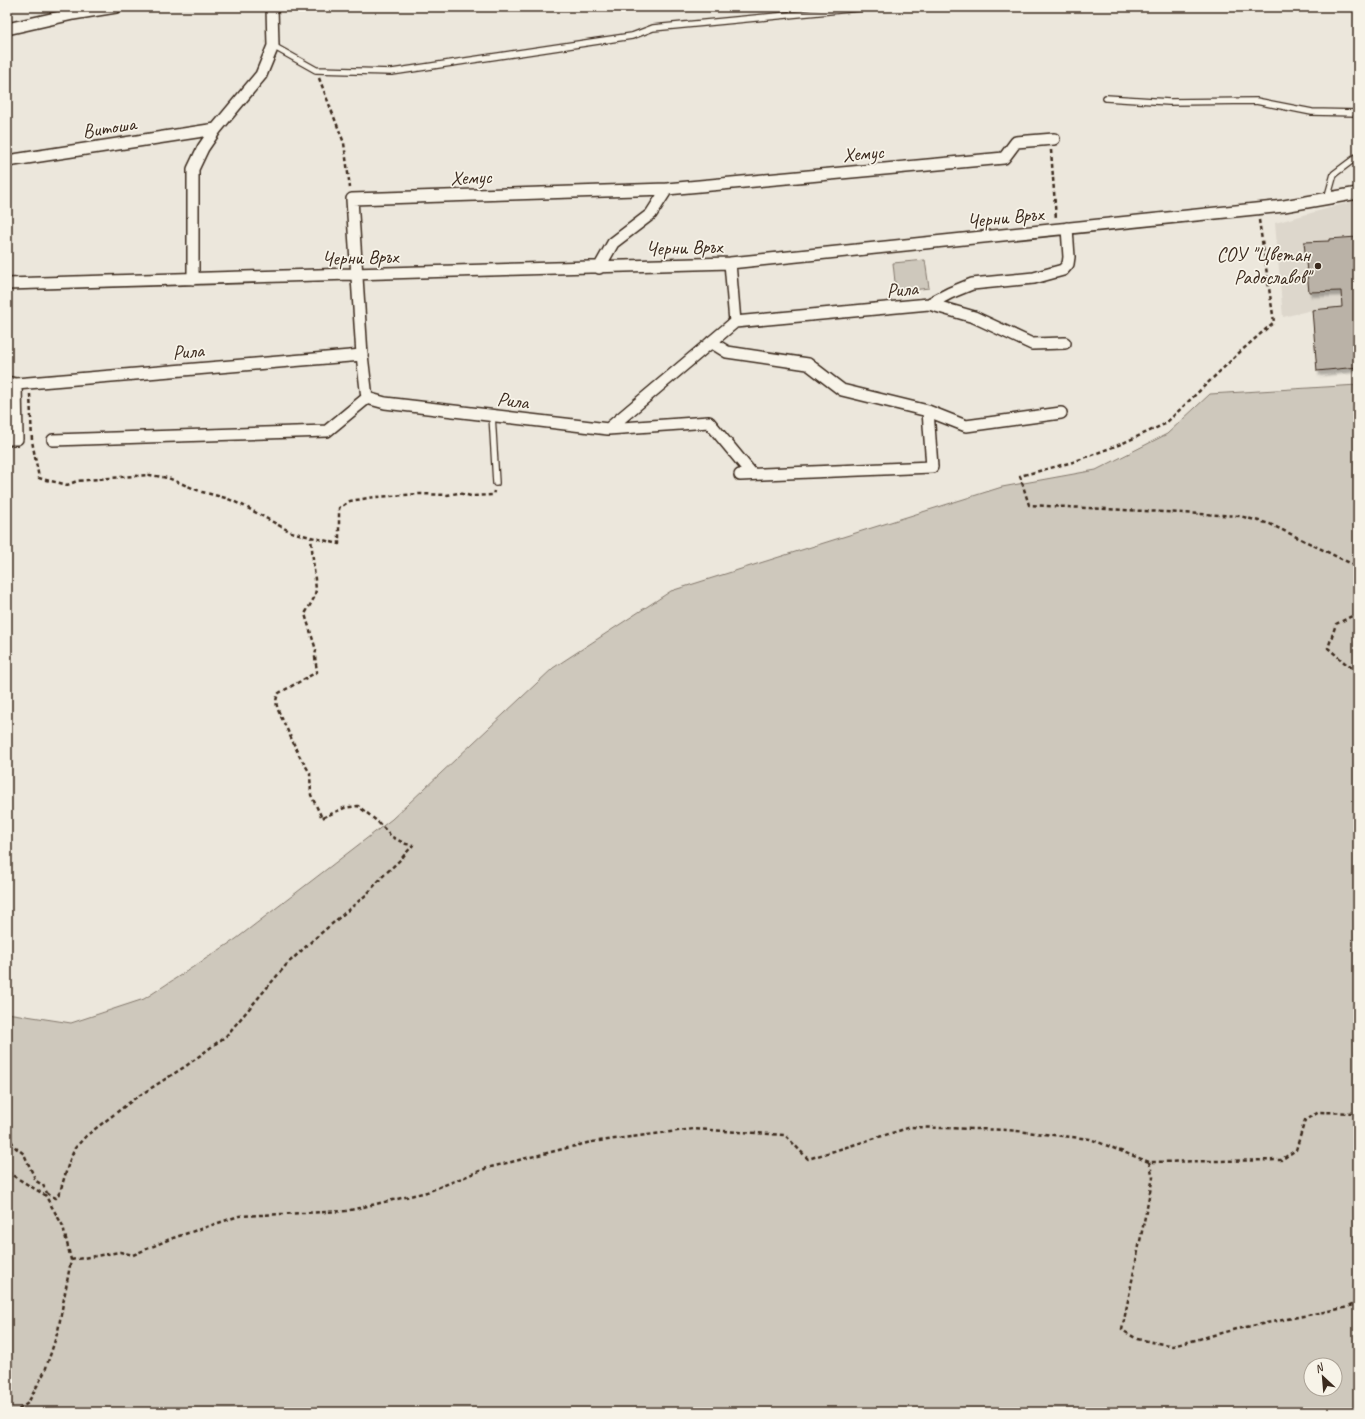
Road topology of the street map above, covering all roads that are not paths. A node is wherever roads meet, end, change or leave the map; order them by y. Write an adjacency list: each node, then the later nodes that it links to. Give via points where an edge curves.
1 (116, 7): 4 (street)
2 (272, 7): 6 (street)
3 (870, 7): 6 (lane, via 653,28 632,36 392,72 316,70)
4 (74, 10): 5 (street)
5 (7, 29)
6 (273, 46): 9 (street, via 261,75)
7 (1106, 98): 8 (lane, via 1169,102 1256,101 1312,112)
8 (1358, 114)
9 (216, 129): 12 (street, Витоша); 20 (street, via 193,169)
10 (1052, 139): 13 (street, Хемус, via 1016,142 1004,158)
11 (1358, 156): 15 (lane, via 1334,174)
12 (7, 161)
13 (667, 189): 18 (street, via 651,214 614,243); 19 (street, Хемус, via 352,199)
14 (1358, 193): 15 (street, Черни Връх)
15 (1327, 199): 16 (street, Черни Връх, via 1257,209)
16 (1062, 229): 17 (street, Черни Връх); 22 (street, via 1069,256 1068,264 1063,270 1034,278 972,284)
17 (730, 263): 18 (street, Черни Връх); 23 (street)
18 (598, 268): 19 (street, Черни Връх)
19 (356, 275): 20 (street, Черни Връх); 26 (street)
20 (193, 279): 21 (street, Черни Връх)
21 (7, 284)
22 (928, 304): 23 (street, Рила); 25 (street, Рила, via 974,317 1032,344)
23 (734, 322): 24 (street)
24 (711, 342): 29 (street, via 727,352 808,364 842,390); 32 (street)
25 (1065, 343)
26 (362, 355): 27 (street, Рила); 28 (street)
27 (12, 383): 33 (street, Рила, via 17,439)
28 (368, 398): 31 (street, Рила, via 385,403); 34 (street, via 327,431)
29 (928, 411): 30 (street, via 966,426); 35 (street, via 932,467)
30 (1060, 413)
31 (492, 415): 32 (street, Рила); 37 (lane)
32 (608, 429): 35 (street, Рила, via 709,422)
33 (7, 439)
34 (53, 440)
35 (752, 474): 36 (street)
36 (740, 475)
37 (496, 483)

